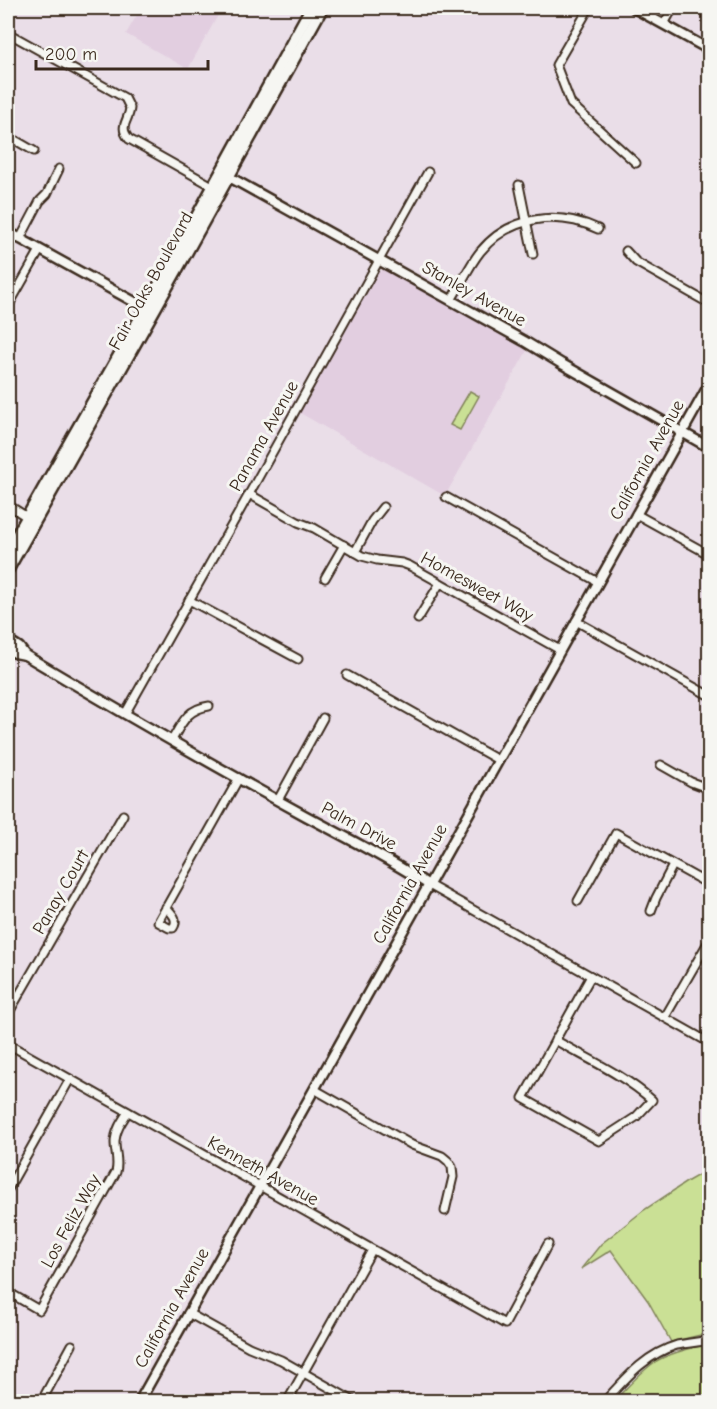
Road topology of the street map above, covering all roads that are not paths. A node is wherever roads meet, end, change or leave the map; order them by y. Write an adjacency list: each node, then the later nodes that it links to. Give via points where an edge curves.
1 (313, 8): 9 (main road, via 286,62); 15 (main road, Fair Oaks Boulevard)
2 (321, 8): 9 (main road, Fair Oaks Boulevard)
3 (589, 8): 12 (street, via 556,65 571,104)
4 (634, 8): 6 (street)
5 (674, 8): 6 (street)
6 (664, 24): 8 (street)
7 (8, 33): 17 (street, via 125,98 130,108 124,132 129,139)
8 (710, 50)
9 (287, 69): 15 (main road, Fair Oaks Boulevard)
10 (8, 136): 11 (street)
11 (34, 151)
12 (636, 163)
13 (59, 169): 21 (street)
14 (428, 172): 25 (street, Panama Avenue)
15 (224, 174): 17 (main road, Fair Oaks Boulevard); 25 (street, Stanley Avenue)
16 (519, 185): 18 (street)
17 (217, 188): 29 (main road, Fair Oaks Boulevard)
18 (526, 221): 19 (street, via 560,218); 24 (street); 26 (street, via 499,234 484,247)
19 (598, 229)
20 (8, 232): 21 (street)
21 (20, 239): 22 (street)
22 (40, 250): 27 (street); 29 (street)
23 (626, 251): 28 (street, via 636,262)
24 (533, 254)
25 (380, 260): 26 (street, Stanley Avenue); 34 (street, Panama Avenue)
26 (451, 300): 31 (street, Stanley Avenue)
27 (8, 304)
28 (710, 304)
29 (149, 311): 33 (main road, Fair Oaks Boulevard); 40 (main road, Fair Oaks Boulevard)
30 (710, 383): 31 (street, California Avenue)
31 (682, 432): 32 (street, Stanley Avenue); 38 (street, California Avenue)
32 (710, 448)
33 (57, 465): 39 (main road, Fair Oaks Boulevard); 40 (main road, via 57,472 29,524)
34 (249, 494): 41 (street, Homesweet Way); 49 (street, Panama Avenue)
35 (446, 497): 47 (street)
36 (8, 505): 39 (street)
37 (383, 507): 43 (street)
38 (636, 514): 44 (street); 47 (street, California Avenue)
39 (27, 517): 42 (main road, Fair Oaks Boulevard)
40 (30, 530): 45 (main road, Fair Oaks Boulevard)
41 (344, 545): 43 (street, Homesweet Way); 46 (street)
42 (8, 551)
43 (355, 552): 48 (street, Homesweet Way, via 369,559 406,565)
44 (710, 555)
45 (8, 569)
46 (325, 578)
47 (598, 582): 51 (street, California Avenue)
48 (440, 583): 50 (street); 54 (street, Homesweet Way)
49 (189, 600): 56 (street); 60 (street, Panama Avenue)
50 (418, 619)
51 (576, 621): 54 (street, California Avenue); 58 (street)
52 (8, 640): 55 (street, Palm Drive)
53 (8, 649): 55 (street, Palm Drive)
54 (560, 650): 63 (street, California Avenue)
55 (25, 655): 60 (street, Palm Drive)
56 (298, 658)
57 (347, 675): 63 (street)
58 (710, 696)
59 (209, 706): 62 (street, via 188,715)
60 (125, 714): 62 (street, Palm Drive)
61 (323, 718): 67 (street)
62 (172, 740): 65 (street, Palm Drive)
63 (498, 760): 70 (street, California Avenue)
64 (661, 765): 66 (street)
65 (239, 778): 67 (street, Palm Drive); 73 (street)
66 (710, 789)
67 (278, 800): 70 (street, Palm Drive)
68 (123, 815): 77 (street, Panay Court)
69 (673, 865): 71 (street); 72 (street, via 616,832); 74 (street)
70 (429, 885): 76 (street, Palm Drive); 83 (street, California Avenue)
71 (710, 885)
72 (578, 901)
73 (166, 907)
74 (651, 911)
75 (710, 939): 78 (street)
76 (591, 976): 78 (street, Palm Drive); 79 (street)
77 (8, 1014)
78 (665, 1017): 80 (street, Palm Drive)
79 (555, 1040): 79 (street, via 523,1098 599,1141 636,1118 652,1100 619,1076)
80 (710, 1043)
81 (8, 1044): 82 (street, Kenneth Avenue)
82 (70, 1079): 84 (street, Kenneth Avenue); 86 (street)
83 (314, 1089): 85 (street, California Avenue); 87 (street, via 412,1145 445,1158 453,1177)
84 (128, 1112): 85 (street, Kenneth Avenue); 90 (street, Los Feliz Way, via 115,1138 116,1172 39,1310)
85 (260, 1186): 89 (street, Kenneth Avenue); 91 (street, California Avenue)
86 (8, 1189)
87 (445, 1211)
88 (548, 1244): 89 (street, Kenneth Avenue, via 505,1324)
89 (372, 1250): 94 (street)
90 (8, 1292)
91 (188, 1313): 94 (street); 96 (street, California Avenue)
92 (710, 1340): 99 (street, via 653,1355)
93 (72, 1346): 95 (street)
94 (303, 1372): 97 (street); 98 (street)
95 (41, 1401)
96 (139, 1401)
97 (287, 1401)
98 (355, 1401)
99 (604, 1401)

